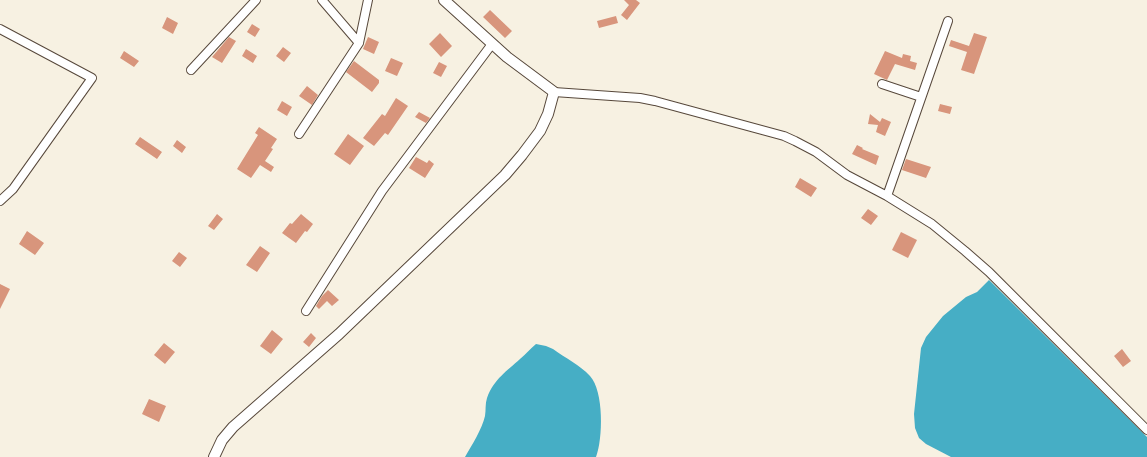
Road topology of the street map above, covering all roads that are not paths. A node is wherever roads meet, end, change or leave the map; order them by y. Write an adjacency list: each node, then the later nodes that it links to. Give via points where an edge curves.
1 (256, 0): 9 (street)
2 (322, 0): 7 (street)
3 (368, 0): 7 (street)
4 (444, 0): 8 (street)
5 (948, 21): 12 (street)
6 (0, 29): 15 (street, via 92,78 13,189)
7 (359, 43): 13 (street)
8 (492, 44): 11 (street); 16 (street, via 382,191)
9 (191, 70)
10 (882, 84): 12 (street)
11 (554, 92): 14 (street, via 655,100 784,136 816,152 847,175); 18 (street, via 540,131 505,175 339,334 233,427 222,440)
12 (921, 98): 14 (street)
13 (298, 134)
14 (887, 196): 17 (street, via 932,224 965,251)
15 (0, 201)
16 (306, 311)
17 (1147, 430)
18 (214, 457)

